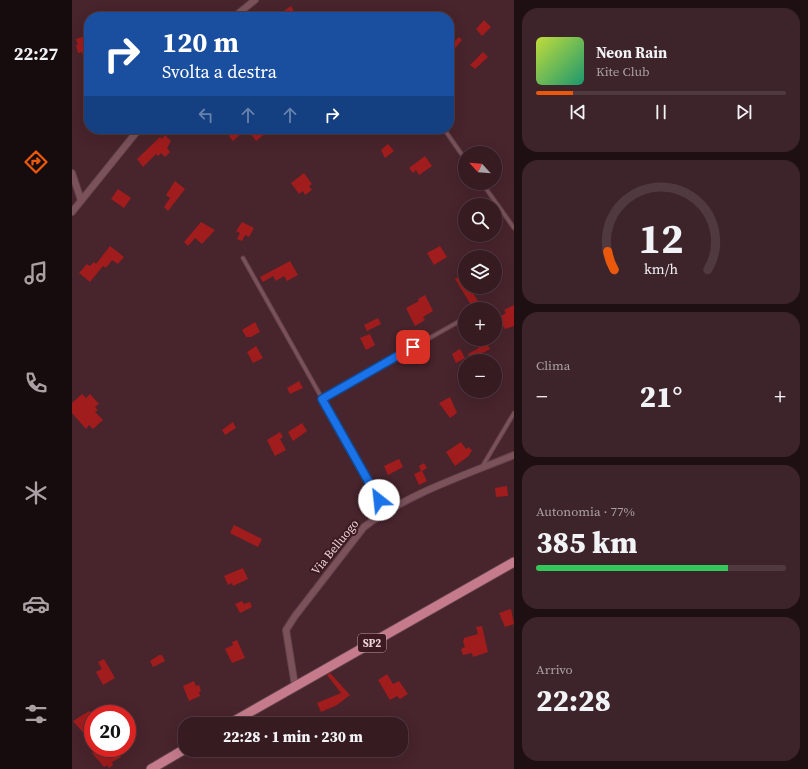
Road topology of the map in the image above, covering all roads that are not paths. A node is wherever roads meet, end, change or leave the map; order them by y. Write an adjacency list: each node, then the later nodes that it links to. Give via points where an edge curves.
1 (255, 0): 2 (street)
2 (240, 12)
3 (135, 134): 8 (street)
4 (448, 134): 5 (lane)
5 (458, 149)
6 (72, 173): 8 (street)
7 (487, 190): 10 (lane)
8 (81, 200): 9 (street)
9 (72, 212)
10 (514, 228)
11 (243, 258): 13 (lane)
12 (458, 322): 13 (lane)
13 (322, 399): 17 (lane)
14 (514, 413): 16 (lane)
15 (514, 456): 16 (street, Via Belluogo)
16 (481, 469): 17 (street, Via Belluogo, via 420,493)
17 (386, 512): 19 (street, Via Belluogo, via 364,526 286,630)
18 (514, 562): 19 (main road, SP2)
19 (295, 686): 20 (main road, SP2)
20 (241, 717)
21 (178, 753): 22 (main road)
22 (151, 769)

